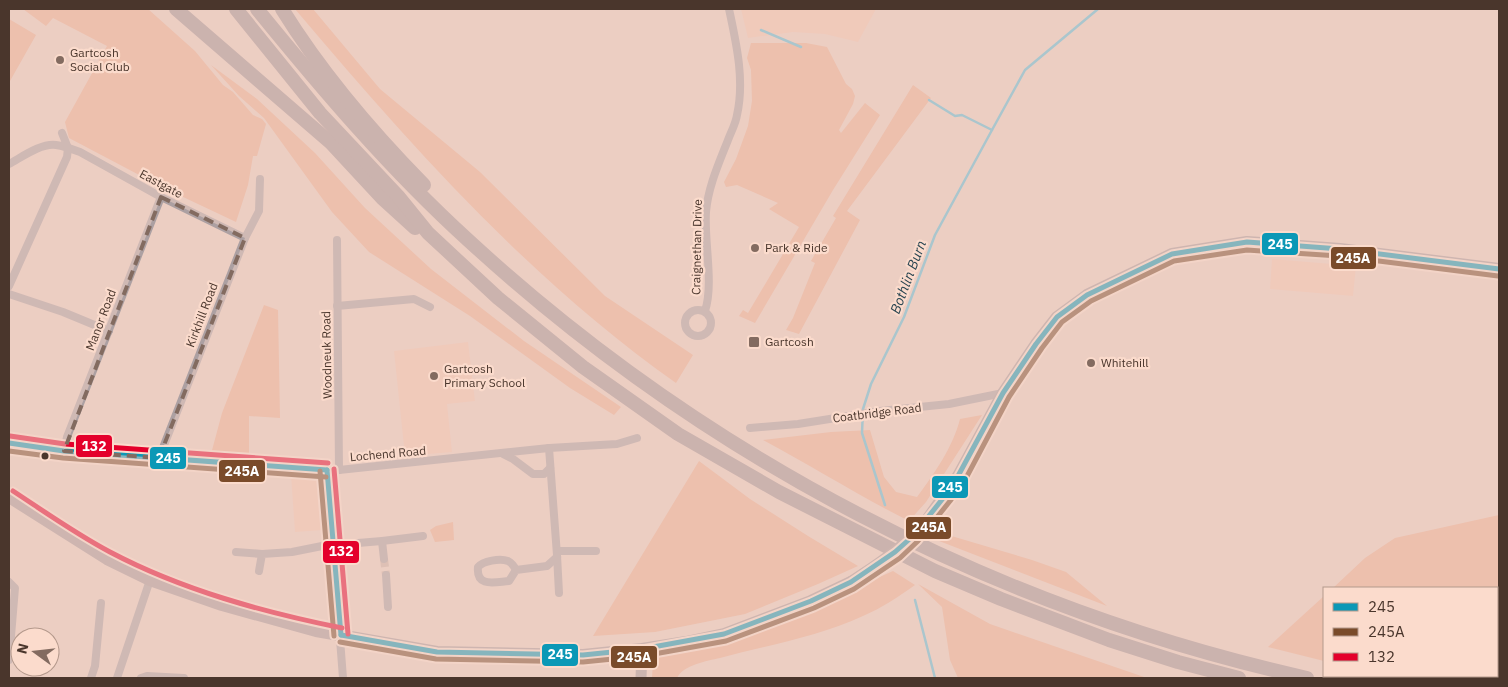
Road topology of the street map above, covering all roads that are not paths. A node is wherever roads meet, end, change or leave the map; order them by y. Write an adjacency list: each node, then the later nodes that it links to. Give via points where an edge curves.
1 (176, 9): 17 (highway, via 331,143 382,198 466,275)
2 (236, 9): 17 (highway, via 320,112 428,233)
3 (257, 9): 20 (highway, via 337,106 405,179 468,241)
4 (282, 9): 20 (highway, via 357,110 413,174)
5 (729, 9): 21 (street, Craignethan Drive, via 740,80 738,115 708,193)
6 (62, 133): 7 (street)
7 (68, 148): 9 (street, via 46,146); 11 (street, Eastgate); 15 (street, via 67,157)
8 (9, 154): 9 (street)
9 (12, 162)
10 (260, 179): 12 (street, Kirkhill Road, via 259,212)
11 (161, 197): 12 (street, Eastgate); 22 (street, Manor Road)
12 (245, 238): 30 (street, Kirkhill Road)
13 (337, 240): 18 (street, Woodneuk Road)
14 (1499, 269): 23 (main road, via 1340,249 1247,242 1172,254 1087,295 1057,317)
15 (9, 286)
16 (9, 294): 22 (street)
17 (498, 298): 60 (highway, via 583,367 678,434 852,530 934,571 1109,640)
18 (337, 306): 19 (street, via 414,299); 33 (street, Woodneuk Road)
19 (430, 307)
20 (550, 311): 61 (highway, via 600,352 690,416 770,466 860,516 942,556 1115,625 1252,666)
21 (705, 311)
22 (109, 331): 28 (street, Manor Road)
23 (1003, 393): 24 (street, Coatbridge Road, via 949,404); 52 (main road, bridge, via 958,476 924,524 895,552 851,582 811,601 724,634)
24 (750, 428)
25 (638, 438): 27 (street, Lochend Road, via 617,444)
26 (9, 443): 28 (street, Lochend Road)
27 (549, 448): 29 (street, Lochend Road); 31 (street)
28 (64, 451): 30 (street, Lochend Road)
29 (501, 454): 31 (street, via 533,474 544,474); 33 (street, Lochend Road)
30 (159, 458): 32 (street, Lochend Road)
31 (550, 468): 41 (street)
32 (327, 470): 33 (street, Lochend Road); 37 (street)
33 (339, 470)
34 (9, 497): 46 (main road, via 107,559)
35 (423, 536): 36 (street)
36 (382, 542): 37 (street); 42 (street)
37 (334, 546): 40 (street); 51 (street)
38 (596, 551): 41 (street)
39 (236, 552): 40 (street)
40 (262, 554): 44 (street)
41 (557, 554): 43 (street, via 547,566); 48 (street)
42 (384, 559)
43 (516, 570): 43 (street, via 508,581 489,583 477,574 478,567 485,562 507,560)
44 (259, 571)
45 (386, 575): 50 (street)
46 (150, 580): 51 (main road, via 277,621); 55 (street)
47 (9, 582): 53 (street, via 15,588)
48 (558, 593)
49 (101, 603): 54 (street)
50 (388, 606)
51 (341, 635): 52 (main road, via 437,652 583,655); 58 (street)
52 (642, 649): 59 (main road)
53 (9, 660)
54 (91, 678)
55 (117, 678)
56 (141, 678): 57 (street)
57 (184, 678)
58 (343, 678)
59 (641, 678)
60 (1239, 678)
61 (1308, 678)

